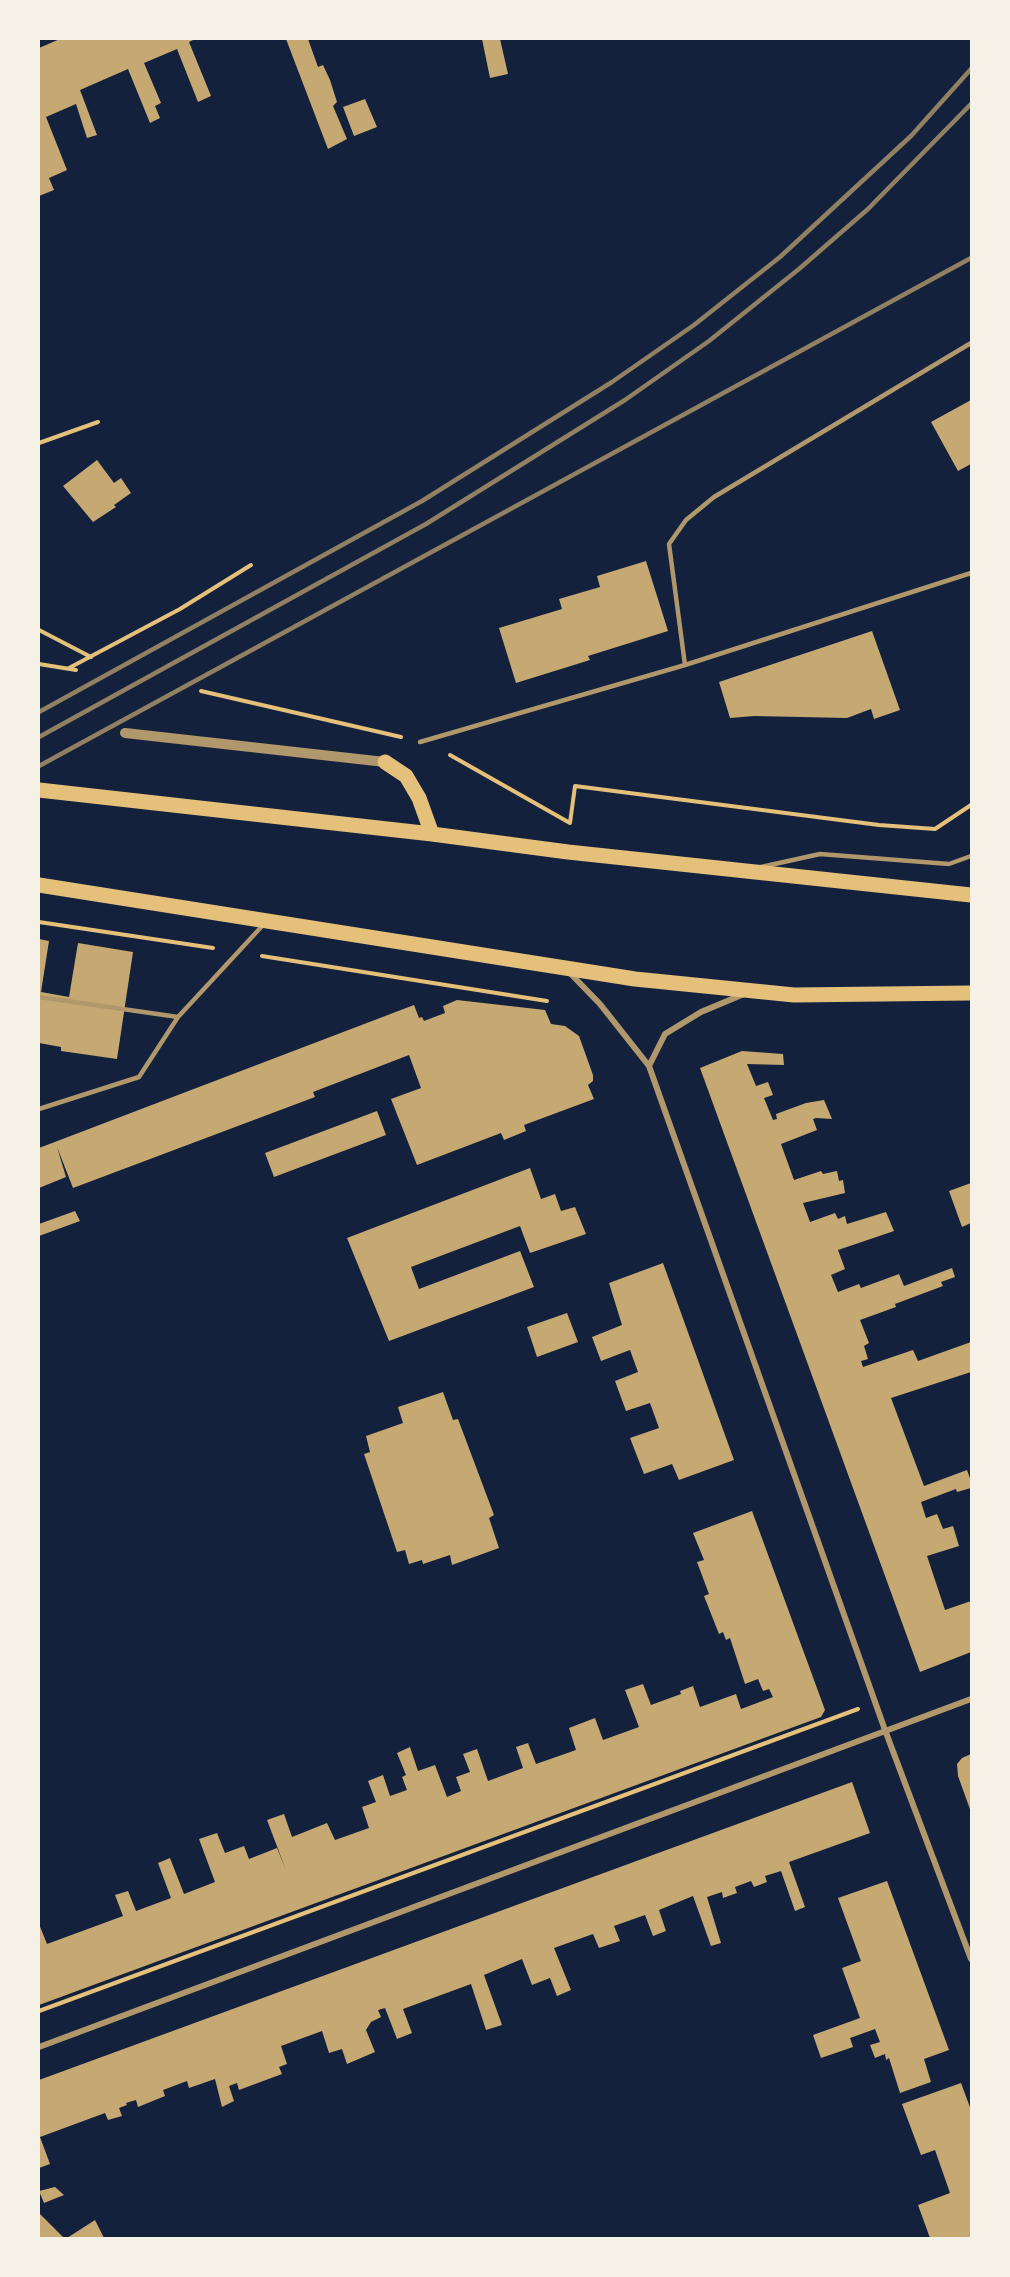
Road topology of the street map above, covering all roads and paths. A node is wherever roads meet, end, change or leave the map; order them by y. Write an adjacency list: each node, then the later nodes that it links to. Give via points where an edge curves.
1 (971, 343): 9 (lane, via 714,497 686,520 669,544)
2 (98, 422): 3 (path)
3 (39, 443)
4 (251, 565): 7 (path)
5 (971, 573): 9 (lane)
6 (39, 630): 7 (path)
7 (91, 657): 10 (path)
8 (39, 664): 10 (path)
9 (685, 665): 14 (lane)
10 (69, 668): 11 (path)
11 (76, 670)
12 (201, 691): 14 (path)
13 (124, 733): 15 (street)
14 (420, 742): 17 (path, via 468,763 570,823 575,786 935,829)
15 (385, 762): 18 (main road, via 406,776)
16 (39, 790): 18 (main road)
17 (971, 805)
18 (432, 834): 20 (main road)
19 (971, 856): 20 (lane, via 949,864 820,854)
20 (740, 871): 22 (main road)
21 (39, 885): 23 (main road)
22 (971, 895)
23 (267, 921): 25 (lane); 26 (main road)
24 (39, 922): 25 (path)
25 (238, 952): 30 (path); 31 (lane)
26 (565, 967): 27 (main road); 32 (street)
27 (751, 991): 28 (main road, via 794,995); 32 (street, via 701,1012 665,1034)
28 (971, 993)
29 (39, 997): 31 (lane)
30 (547, 1001)
31 (178, 1017): 33 (lane, via 139,1077)
32 (649, 1066): 35 (street)
33 (39, 1109)
34 (971, 1699): 36 (street)
35 (875, 1702): 36 (street); 38 (path)
36 (885, 1730): 37 (street); 39 (street)
37 (971, 1959)
38 (39, 2011)
39 (39, 2047)

